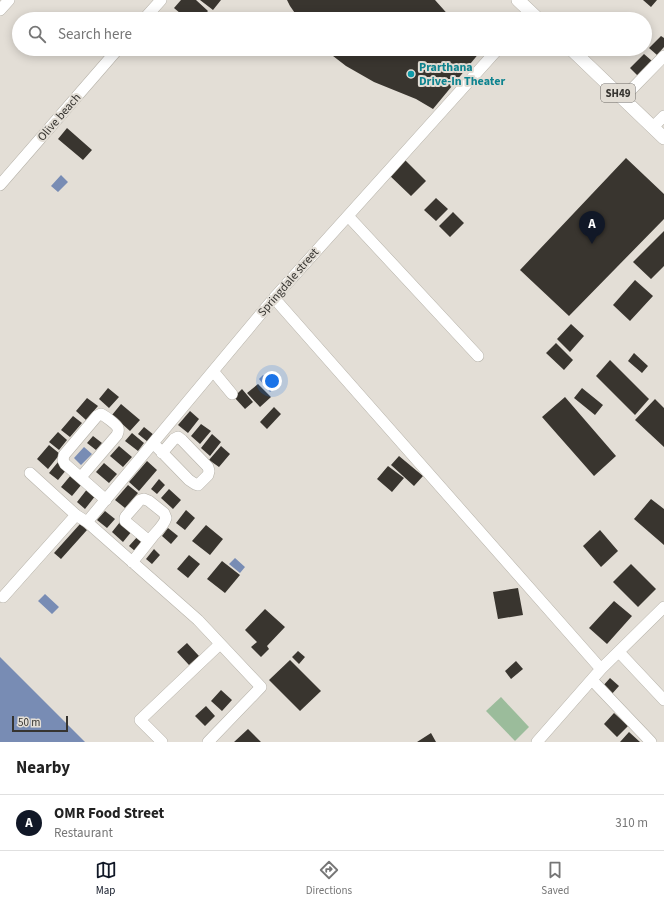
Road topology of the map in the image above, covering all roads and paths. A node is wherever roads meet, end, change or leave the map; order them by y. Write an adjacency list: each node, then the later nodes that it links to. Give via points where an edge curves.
1 (9, 0): 4 (street)
2 (161, 0): 5 (street)
3 (518, 0): 6 (main road)
4 (0, 10)
5 (150, 12)
6 (529, 12)
7 (112, 56): 15 (street, Olive beach)
8 (492, 56): 16 (street, Springdale street)
9 (578, 56): 14 (main road, SH49)
10 (586, 56): 12 (main road, SH49)
11 (664, 56): 12 (street)
12 (627, 94): 13 (main road, SH49)
13 (662, 122)
14 (664, 138)
15 (0, 185)
16 (348, 216): 17 (street, Springdale street); 18 (street)
17 (274, 298): 19 (street, Springdale street); 34 (street)
18 (478, 356)
19 (213, 371): 20 (street); 21 (street, Springdale street)
20 (232, 394)
21 (153, 443): 22 (street); 25 (street, Springdale street)
22 (162, 452)
23 (30, 474): 26 (street)
24 (81, 477): 24 (street, via 119,431 118,427 101,414 64,455 65,464); 25 (street)
25 (106, 500): 27 (street, Springdale street)
26 (76, 515): 27 (street); 30 (street)
27 (87, 522): 29 (street)
28 (149, 541): 29 (street)
29 (132, 562): 32 (street, via 198,620)
30 (3, 598)
31 (664, 607): 33 (street)
32 (220, 644): 37 (street, via 140,720); 38 (street, via 261,686)
33 (619, 652): 34 (street); 36 (street)
34 (601, 669): 35 (street)
35 (592, 680): 39 (street); 40 (street)
36 (664, 700)
37 (162, 742)
38 (208, 742)
39 (537, 742)
40 (651, 742)

